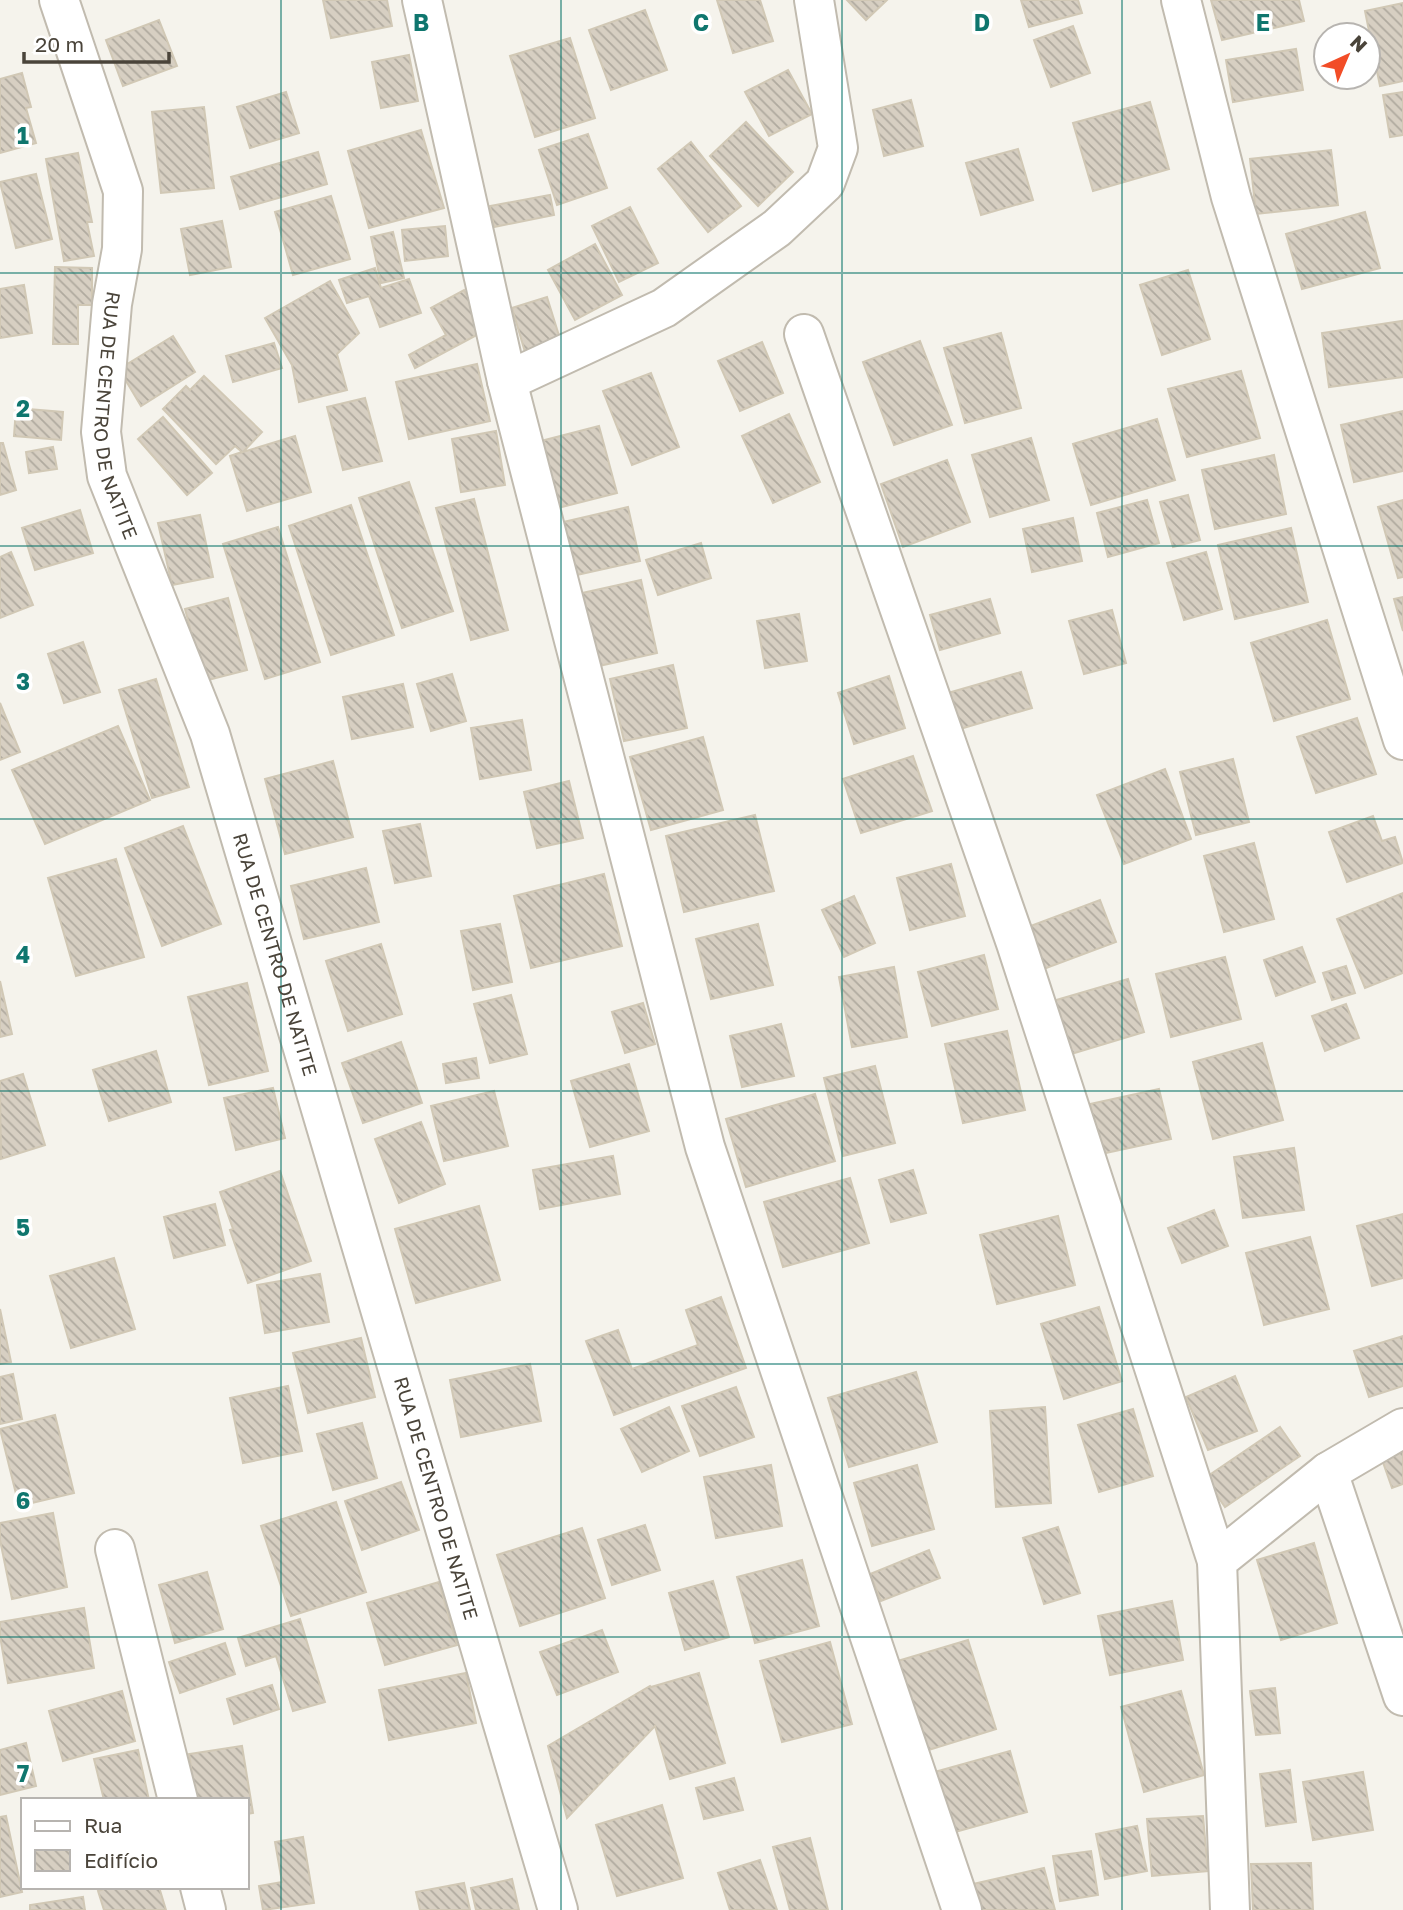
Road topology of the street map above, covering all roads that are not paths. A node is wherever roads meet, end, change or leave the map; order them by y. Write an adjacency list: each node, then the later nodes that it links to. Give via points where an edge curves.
1 (60, 0): 16 (street, RUA DE CENTRO DE NATITE, via 123,191 122,249 112,304 101,432 107,477 209,734)
2 (422, 0): 6 (street)
3 (814, 0): 6 (street, via 838,148 825,183 777,228 664,308)
4 (1181, 0): 7 (street, via 1231,197)
5 (804, 334): 11 (street, via 1016,943)
6 (507, 382): 17 (street, via 705,1147)
7 (1403, 740)
8 (1403, 1428): 9 (street)
9 (1328, 1472): 11 (street); 12 (street)
10 (116, 1549): 13 (street)
11 (1217, 1561): 18 (street)
12 (1403, 1696)
13 (178, 1798)
14 (201, 1889): 15 (street)
15 (206, 1910)
16 (558, 1910)
17 (962, 1910)
18 (1230, 1910)

